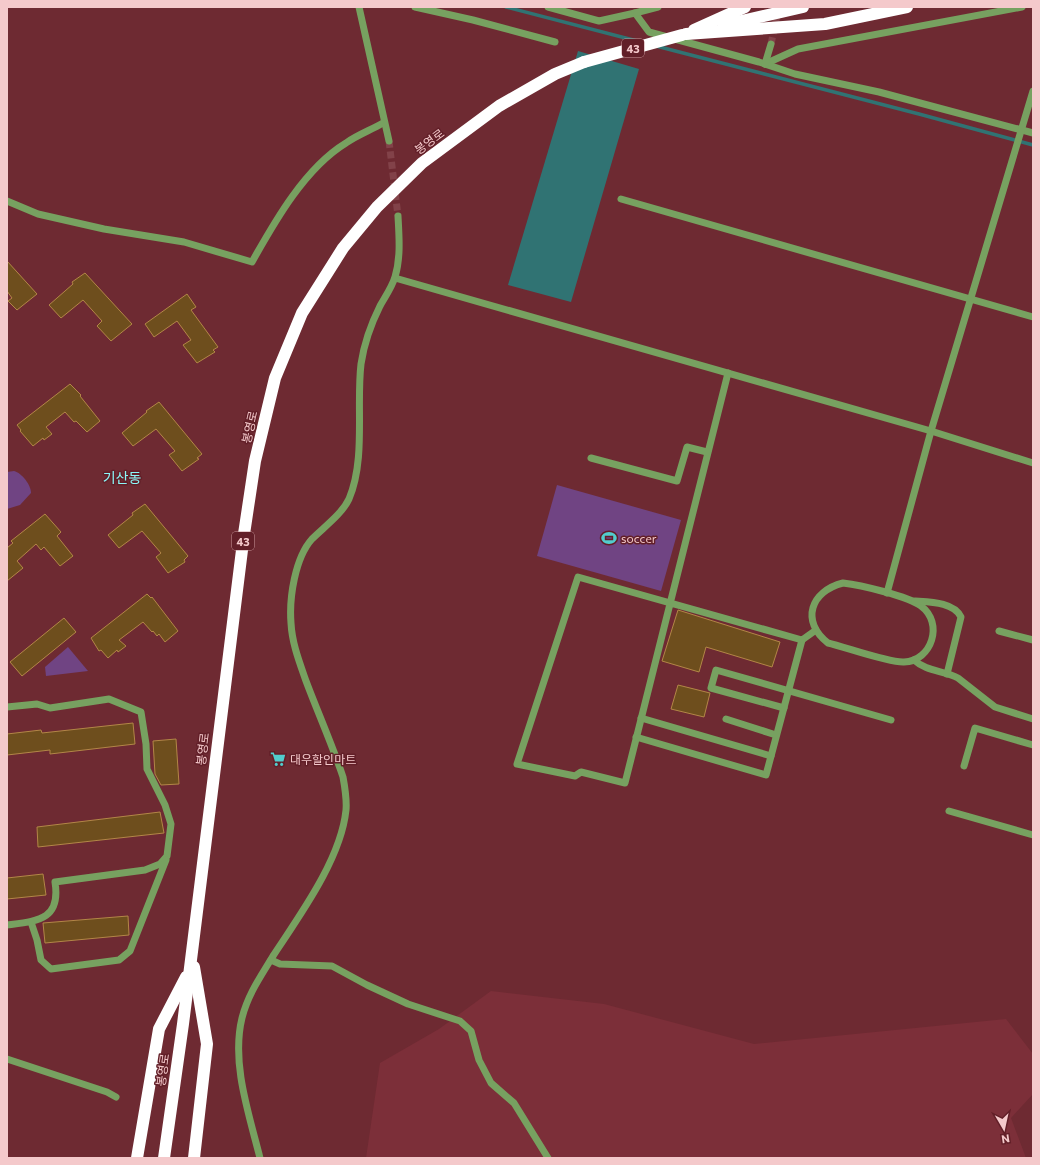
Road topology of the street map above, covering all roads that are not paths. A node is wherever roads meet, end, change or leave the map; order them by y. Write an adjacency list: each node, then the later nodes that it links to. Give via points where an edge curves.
1 (359, 7): 15 (street)
2 (415, 7): 11 (street)
3 (548, 7): 9 (street, via 599,22)
4 (658, 7): 9 (street)
5 (745, 7): 10 (highway)
6 (803, 7): 10 (highway, 봉영로 / 43)
7 (907, 7): 10 (highway, via 825,24)
8 (1022, 7): 13 (street, via 798,49)
9 (635, 13): 13 (street, via 649,32)
10 (684, 34): 56 (highway, 봉영로 / 43, bridge, via 584,62 555,74 499,106 422,163 377,207 343,248 302,313 275,378 255,462 224,687)
11 (555, 42)
12 (771, 44): 13 (street)
13 (765, 64): 16 (street, via 795,74 879,92)
14 (1033, 90): 16 (street)
15 (383, 123): 18 (street); 20 (street, via 345,143 301,185 278,216 252,262 184,242 104,229 38,214)
16 (1019, 132): 17 (street); 23 (street)
17 (1033, 133)
18 (389, 141)
19 (621, 199): 23 (street)
20 (7, 201)
21 (398, 216): 22 (street, via 398,261)
22 (395, 278): 25 (street); 57 (street, via 374,319 361,363 356,468 352,490 342,508 311,541 300,561 291,599 294,648 343,777 346,811 333,854 320,883)
23 (970, 299): 24 (street); 26 (street)
24 (1033, 317)
25 (728, 373): 26 (street); 27 (street)
26 (931, 431): 29 (street); 30 (street)
27 (707, 452): 28 (street, via 687,447 677,481); 32 (street)
28 (591, 458)
29 (1033, 463)
30 (888, 593): 31 (street); 33 (street, via 843,583 830,587 821,593 814,604 812,613)
31 (913, 601): 37 (street, via 927,612 934,630 929,648); 38 (street, via 933,602 953,608 961,617)
32 (669, 603): 35 (street); 42 (street); 47 (street, via 578,577 517,764 575,776 581,772 625,782)
33 (816, 630): 35 (street); 37 (street, via 828,643 899,662)
34 (999, 631): 36 (street)
35 (802, 640): 39 (street)
36 (1033, 640)
37 (914, 660): 38 (street, via 930,670)
38 (947, 674): 44 (street, via 964,682 995,707)
39 (788, 690): 41 (street); 41 (street, via 716,670 711,688); 45 (street)
40 (7, 707): 53 (street, via 37,704 50,708 109,699 141,712 147,769 165,805 171,824)
41 (784, 708): 46 (street)
42 (641, 718): 47 (street); 49 (street)
43 (726, 719): 46 (street)
44 (1033, 719)
45 (891, 720)
46 (776, 735): 49 (street)
47 (636, 737): 49 (street, via 766,775)
48 (1033, 744): 50 (street, via 975,728)
49 (771, 756)
50 (964, 766)
51 (949, 811): 52 (street)
52 (1033, 835)
53 (167, 856): 54 (street, via 160,864 145,870 54,882 57,896 53,910 43,919); 54 (street, via 130,951 119,960 51,969 41,960)
54 (31, 922): 55 (street)
55 (7, 925)
56 (192, 952): 58 (highway, 봉영로 / 43); 63 (highway, via 206,1044)
57 (271, 960): 64 (street, via 250,994 242,1018 240,1039 239,1064); 65 (street, via 280,964 332,966 408,1004 460,1021 471,1031 478,1060 491,1083 514,1103)
58 (189, 970): 61 (highway, via 159,1029); 62 (highway, 봉영로 / 43)
59 (7, 1059): 60 (street)
60 (116, 1097)
61 (137, 1158)
62 (164, 1158)
63 (194, 1158)
64 (260, 1158)
65 (548, 1158)

